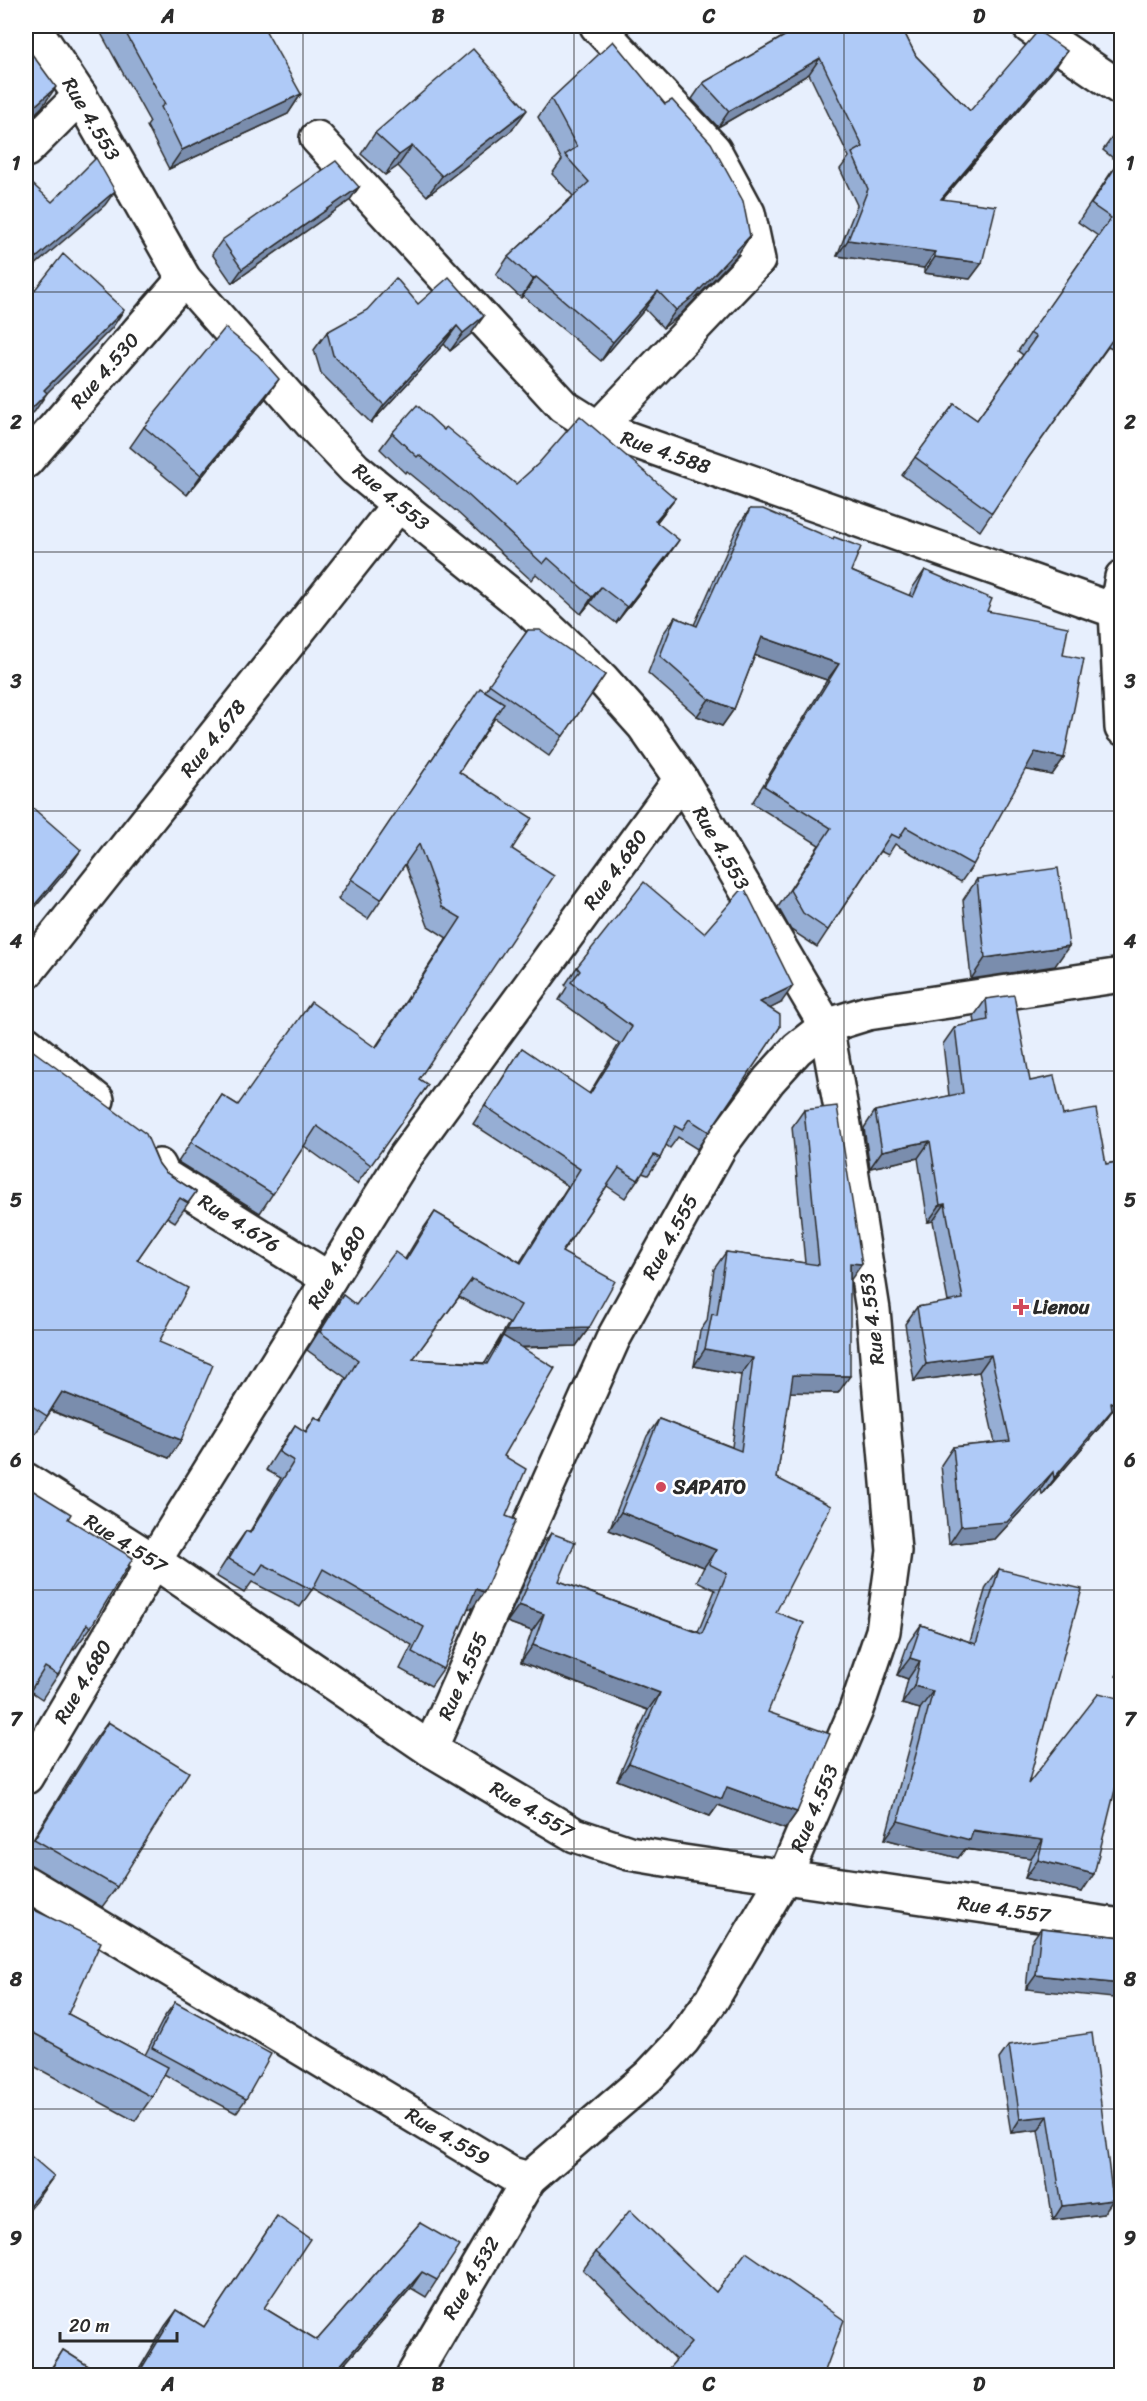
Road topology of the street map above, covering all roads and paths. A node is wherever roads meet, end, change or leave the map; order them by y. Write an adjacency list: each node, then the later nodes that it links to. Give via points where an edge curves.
1 (33, 26): 5 (street, Rue 4.553)
2 (597, 26): 9 (street, via 714,150 748,213 758,260)
3 (1029, 26): 4 (street)
4 (1122, 89)
5 (80, 96): 7 (street); 8 (street, Rue 4.553)
6 (317, 138): 9 (street, Rue 4.588, via 563,406)
7 (26, 150)
8 (184, 279): 10 (street, Rue 4.530); 11 (street, Rue 4.553, via 322,434)
9 (598, 428): 13 (street, Rue 4.588)
10 (26, 461)
11 (399, 504): 15 (street, Rue 4.553, via 528,609 602,679 644,726); 16 (street, Rue 4.678)
12 (1122, 577): 13 (street)
13 (1116, 611): 14 (street)
14 (1122, 728)
15 (681, 779): 18 (street, Rue 4.553); 22 (street, Rue 4.680, via 405,1157)
16 (26, 973)
17 (1122, 975): 18 (street, Rue 4.555, via 868,1013)
18 (826, 1026): 25 (street, Rue 4.555, via 776,1072 720,1146 613,1339); 27 (street, Rue 4.553, via 873,1310 894,1551 883,1631 856,1710)
19 (26, 1043): 20 (street)
20 (122, 1120)
21 (148, 1141): 22 (street, Rue 4.676, via 163,1175)
22 (329, 1279): 24 (street, Rue 4.680)
23 (26, 1480): 24 (street, Rue 4.557)
24 (154, 1560): 25 (street, Rue 4.557); 26 (street, Rue 4.680)
25 (430, 1749): 27 (street, Rue 4.557, via 575,1836 629,1853)
26 (26, 1777)
27 (785, 1876): 29 (street, Rue 4.557); 30 (street, via 711,2001 683,2040 649,2076)
28 (26, 1883): 30 (street, Rue 4.559, via 511,2174)
29 (1122, 1926)
30 (530, 2179): 31 (street, Rue 4.532)
31 (413, 2376)

